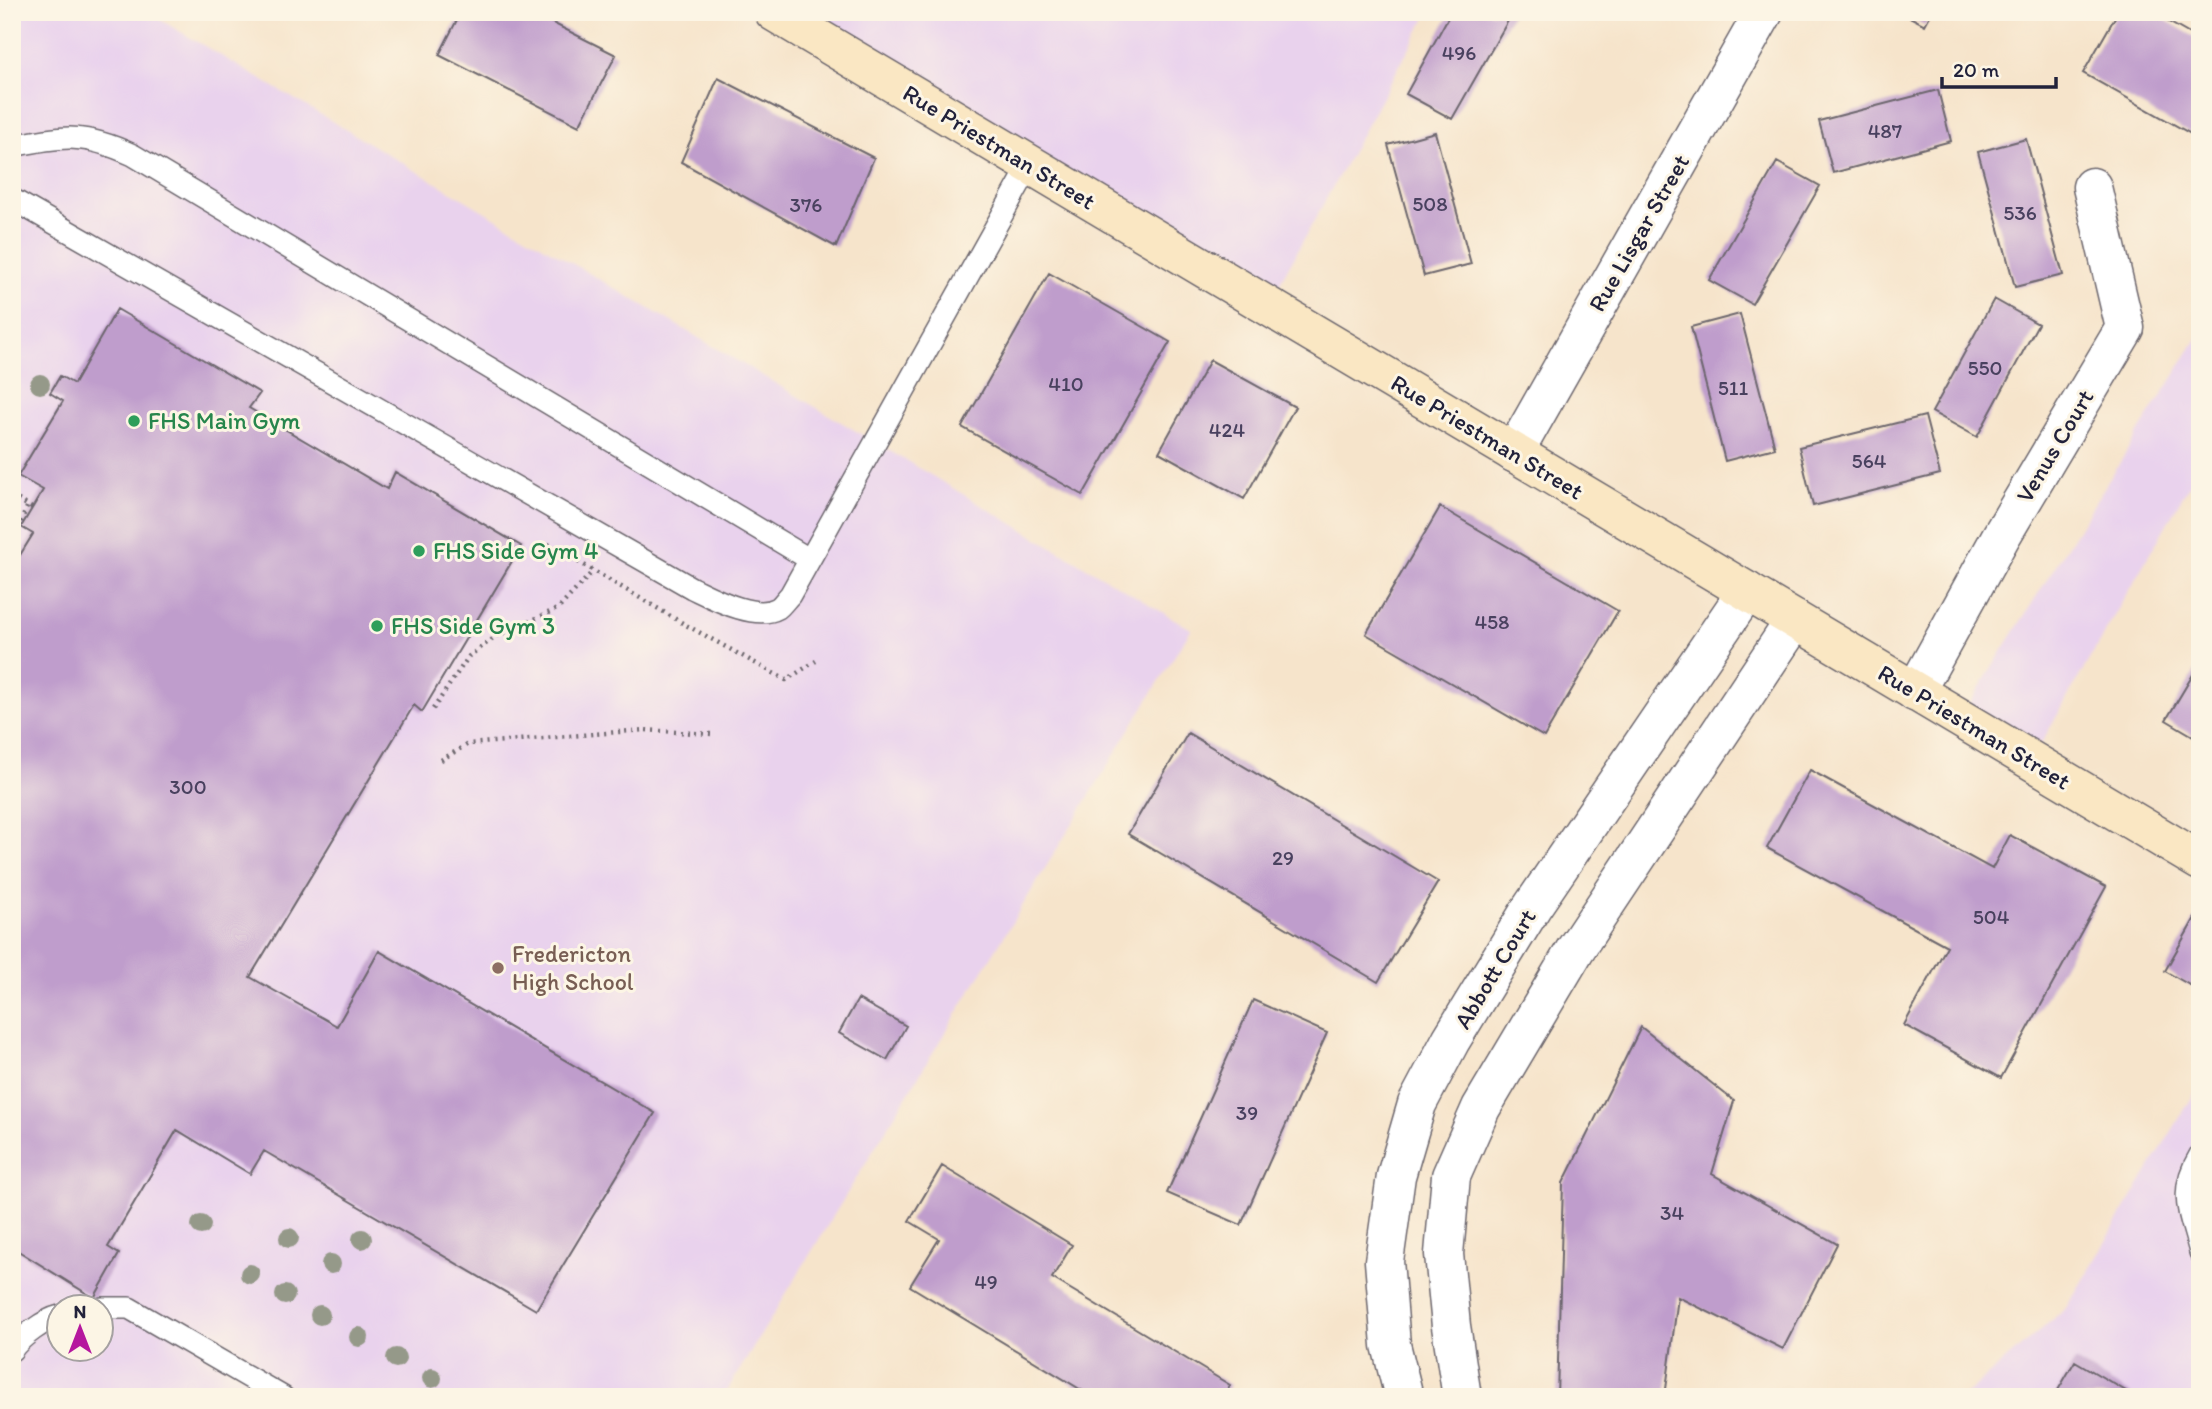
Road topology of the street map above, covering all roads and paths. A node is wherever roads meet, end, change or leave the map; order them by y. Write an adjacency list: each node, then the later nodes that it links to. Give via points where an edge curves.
1 (774, 12): 4 (street, Rue Priestman Street)
2 (1764, 12): 7 (street, Rue Lisgar Street)
3 (12, 146): 10 (lane, via 76,137 97,139 133,155)
4 (1030, 165): 7 (street, Rue Priestman Street); 10 (lane)
5 (2092, 187): 14 (street, Venus Court, via 2125,328)
6 (12, 199): 10 (lane, via 692,588 759,613 778,608 790,595)
7 (1514, 453): 12 (street, Rue Priestman Street)
8 (12, 496): 9 (path, via 30,506)
9 (12, 541)
10 (808, 559)
11 (593, 571): 15 (path, via 559,608 497,636 469,656)
12 (1747, 592): 13 (street, Rue Priestman Street); 25 (street, Abbott Court, via 1532,907 1417,1104 1396,1176 1384,1261 1391,1345)
13 (1795, 620): 14 (street, Rue Priestman Street); 26 (street, via 1575,950 1481,1108 1451,1176 1444,1254)
14 (1915, 692): 18 (street, Rue Priestman Street)
15 (433, 709)
16 (710, 734): 17 (path, via 644,730 468,744)
17 (441, 760)
18 (2200, 861)
19 (2200, 1155): 20 (lane, via 2186,1193)
20 (2200, 1252)
21 (116, 1308): 24 (lane, via 129,1308)
22 (46, 1322): 23 (lane)
23 (12, 1350)
24 (283, 1397)
25 (1404, 1397)
26 (1462, 1397)

